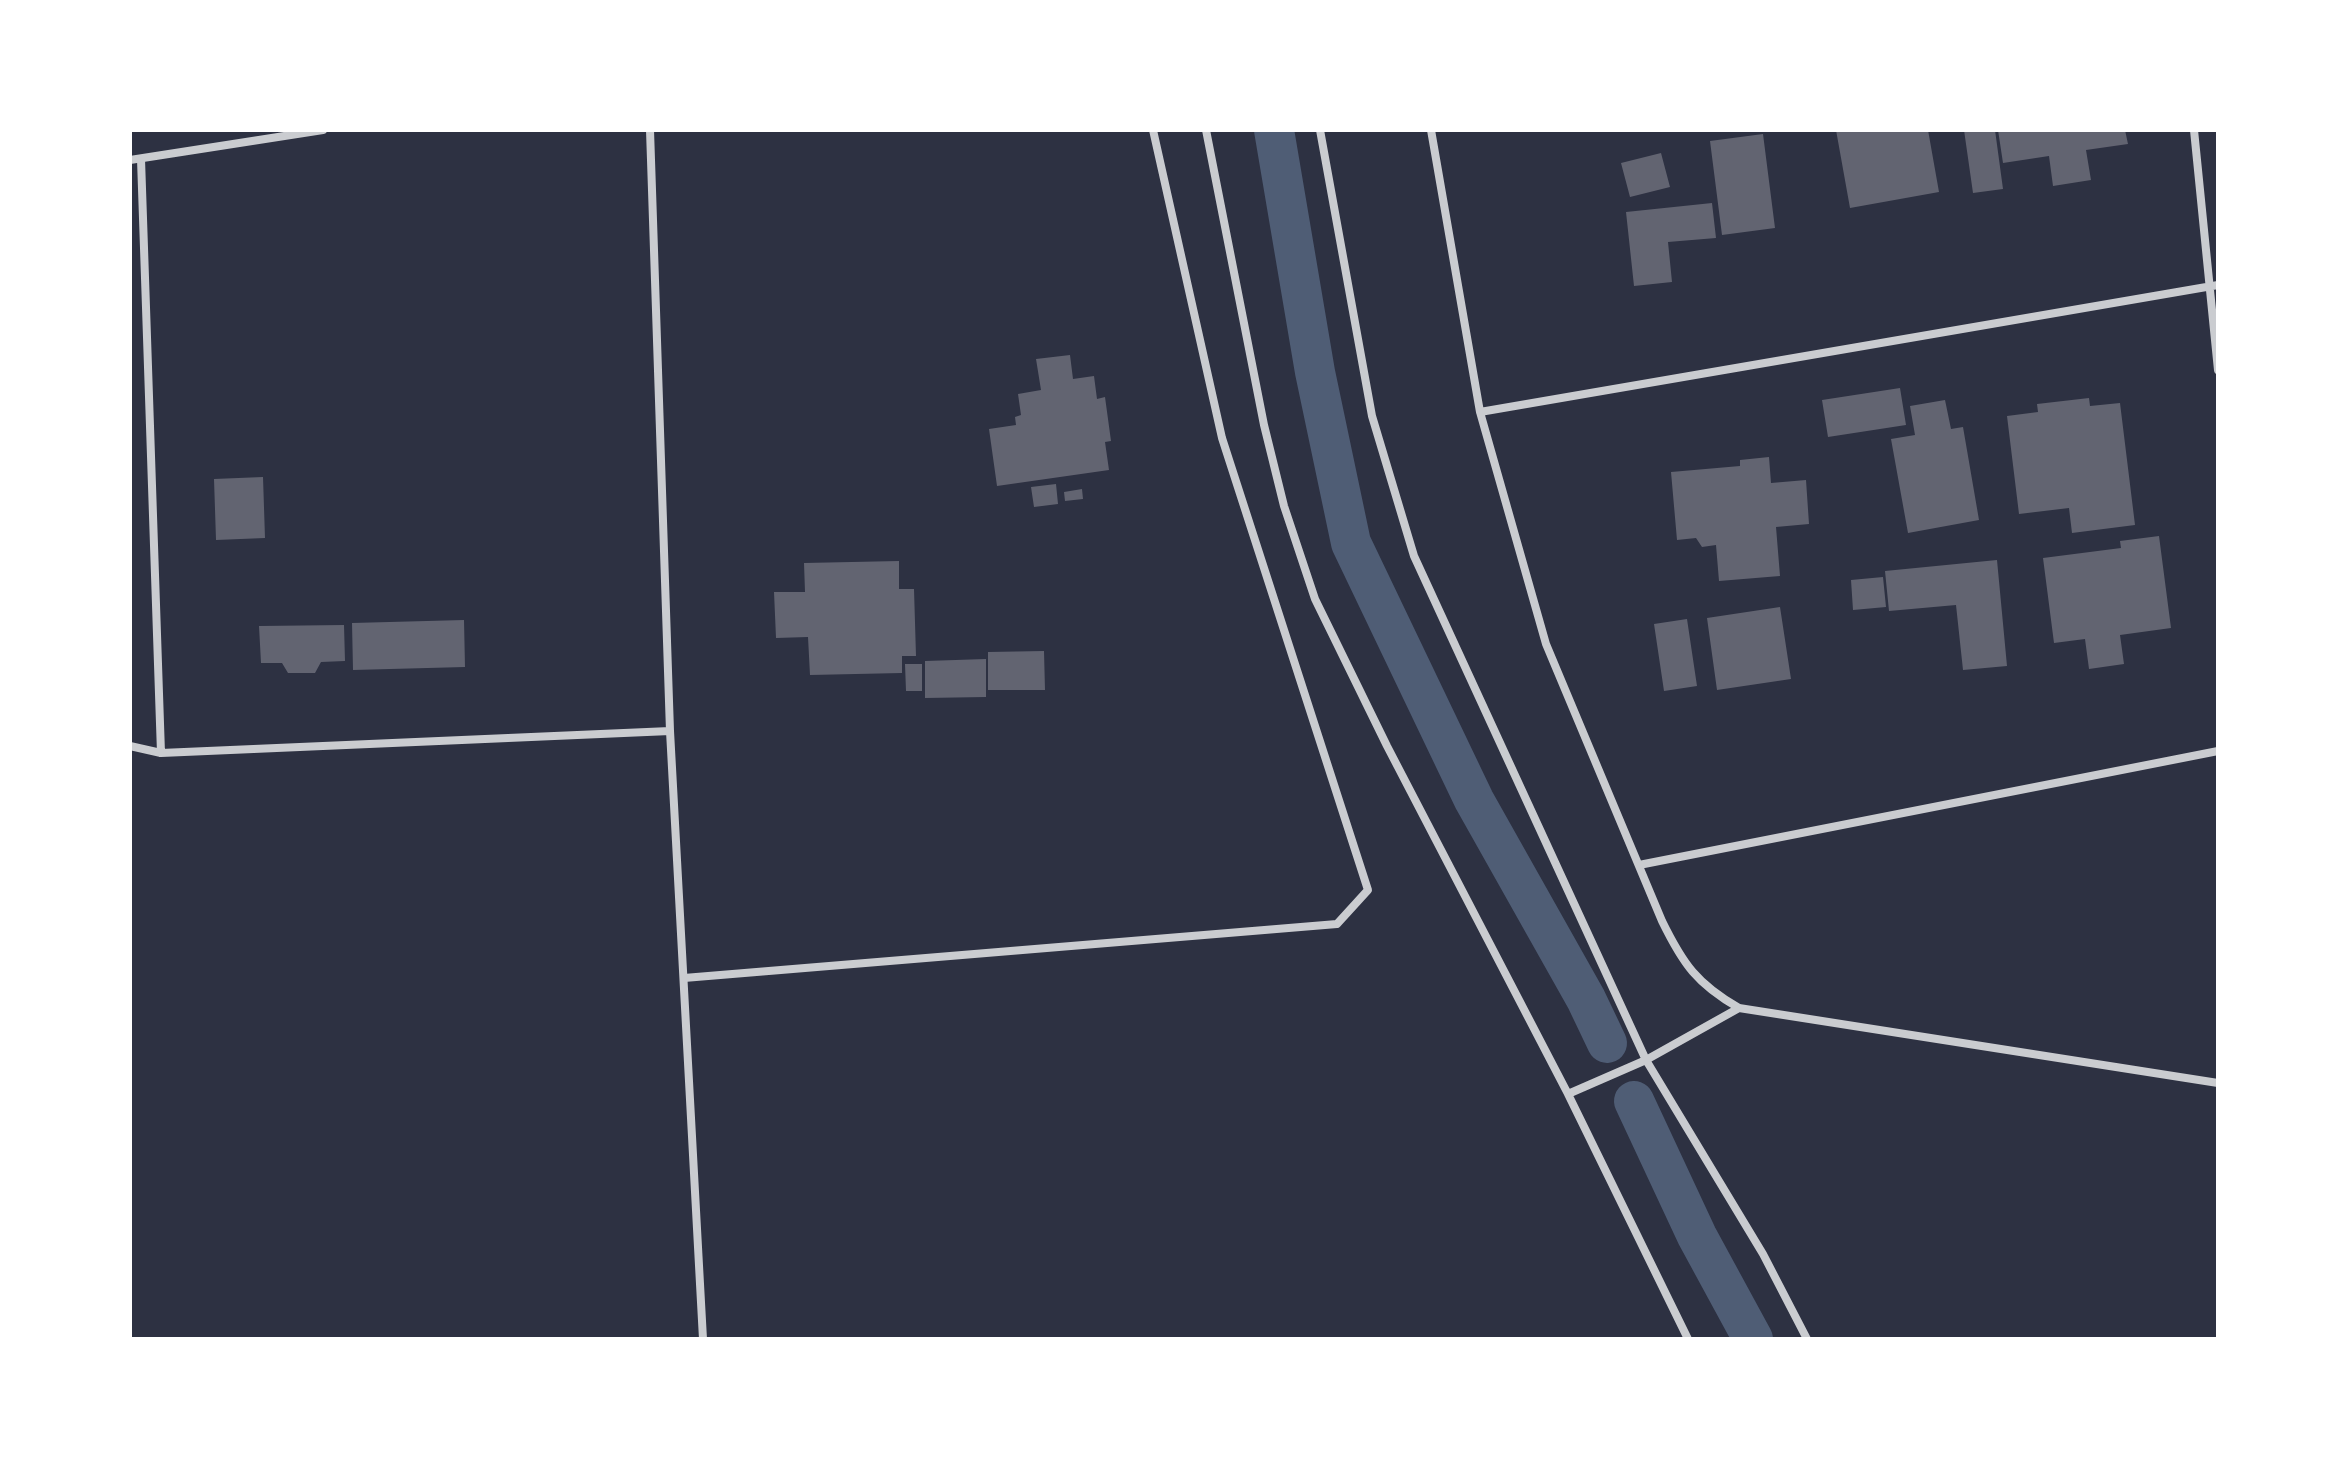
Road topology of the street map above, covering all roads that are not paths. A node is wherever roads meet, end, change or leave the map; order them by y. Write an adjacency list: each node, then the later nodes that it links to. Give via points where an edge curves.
1 (323, 130): 8 (street)
2 (650, 130): 13 (street)
3 (1153, 130): 18 (street, via 1222,438 1368,890 1337,924)
4 (1206, 130): 22 (street, via 1264,425 1315,599)
5 (1320, 130): 20 (street, via 1372,416 1414,556)
6 (1431, 130): 12 (street)
7 (2194, 130): 10 (street)
8 (141, 159): 9 (street); 16 (street)
9 (130, 160)
10 (2214, 286): 11 (street); 12 (street)
11 (2218, 370)
12 (1480, 412): 17 (street, via 1546,644)
13 (670, 731): 16 (street); 18 (street)
14 (130, 746): 16 (street)
15 (2218, 751): 17 (street)
16 (161, 753)
17 (1639, 865): 19 (street, via 1675,948 1696,977)
18 (684, 978): 23 (street)
19 (1739, 1008): 20 (street); 21 (street)
20 (1646, 1060): 22 (street); 25 (street, via 1763,1254)
21 (2218, 1083)
22 (1568, 1094): 24 (street)
23 (703, 1339)
24 (1688, 1339)
25 (1807, 1339)

